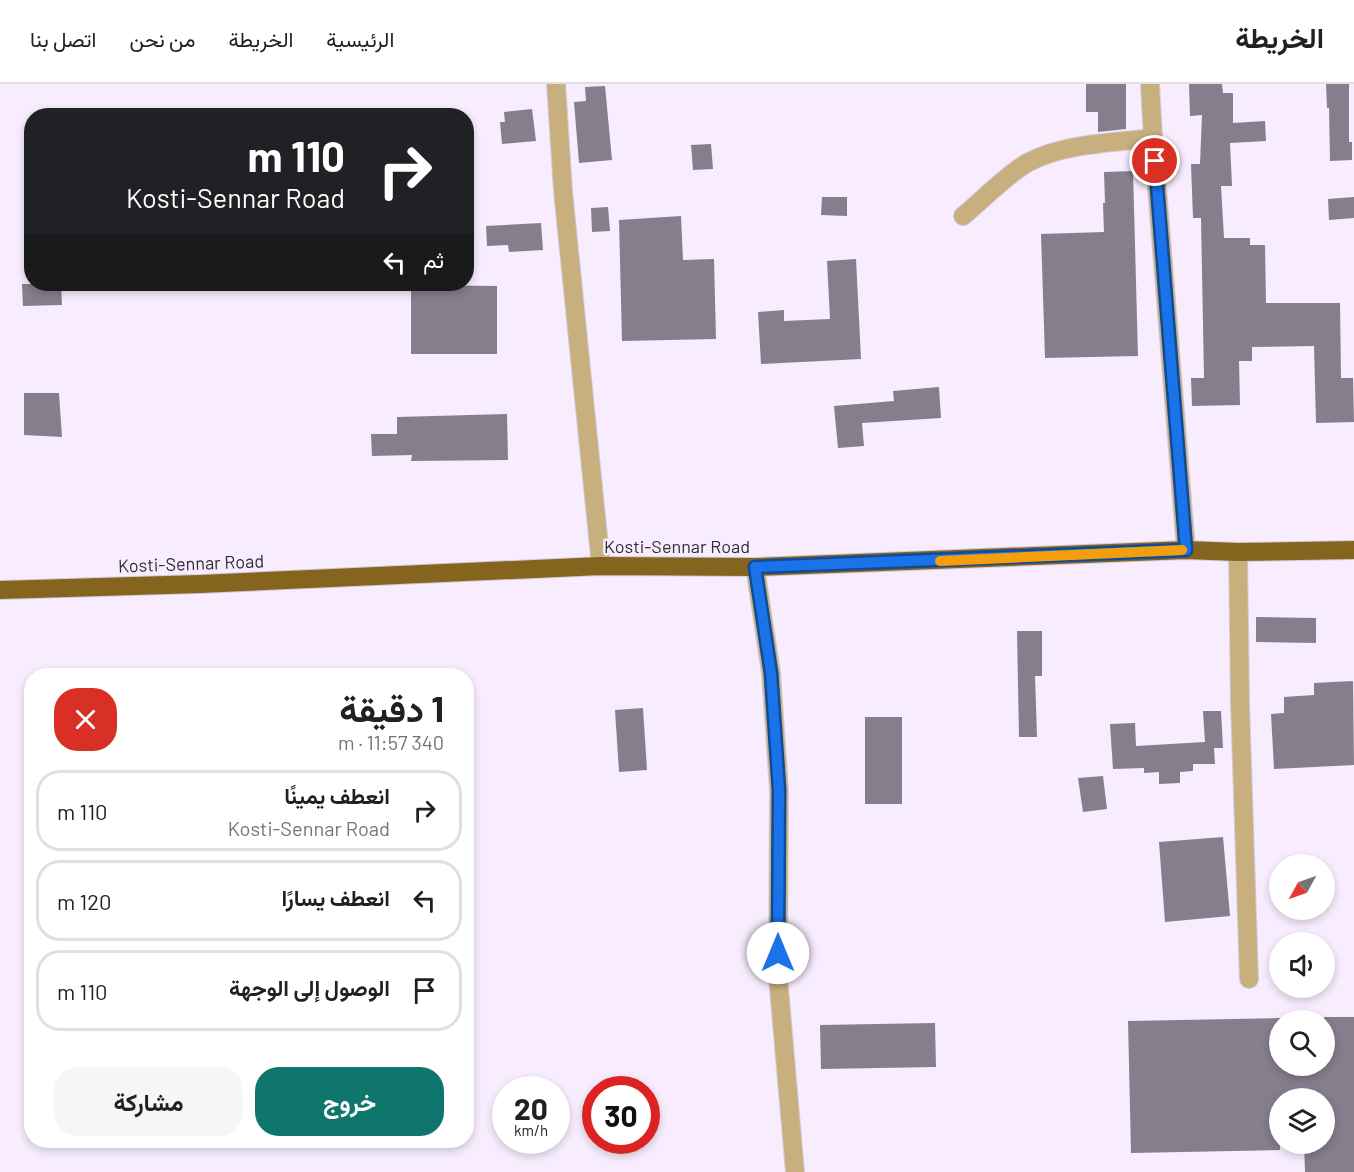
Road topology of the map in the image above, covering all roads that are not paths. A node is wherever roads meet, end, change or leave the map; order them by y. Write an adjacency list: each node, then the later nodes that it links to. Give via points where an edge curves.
1 (556, 84): 8 (street)
2 (1150, 84): 3 (street)
3 (1153, 138): 4 (street, via 1043,156 1024,165); 5 (street)
4 (963, 216)
5 (1186, 550): 7 (highway, Kosti-Sennar Road); 9 (highway, Kosti-Sennar Road)
6 (1354, 550): 7 (highway, Kosti-Sennar Road)
7 (1238, 552): 11 (street)
8 (601, 566): 9 (highway, Kosti-Sennar Road); 10 (highway, Kosti-Sennar Road)
9 (755, 567): 12 (street, via 771,673 778,767 778,976)
10 (0, 590)
11 (1249, 979)
12 (795, 1172)

